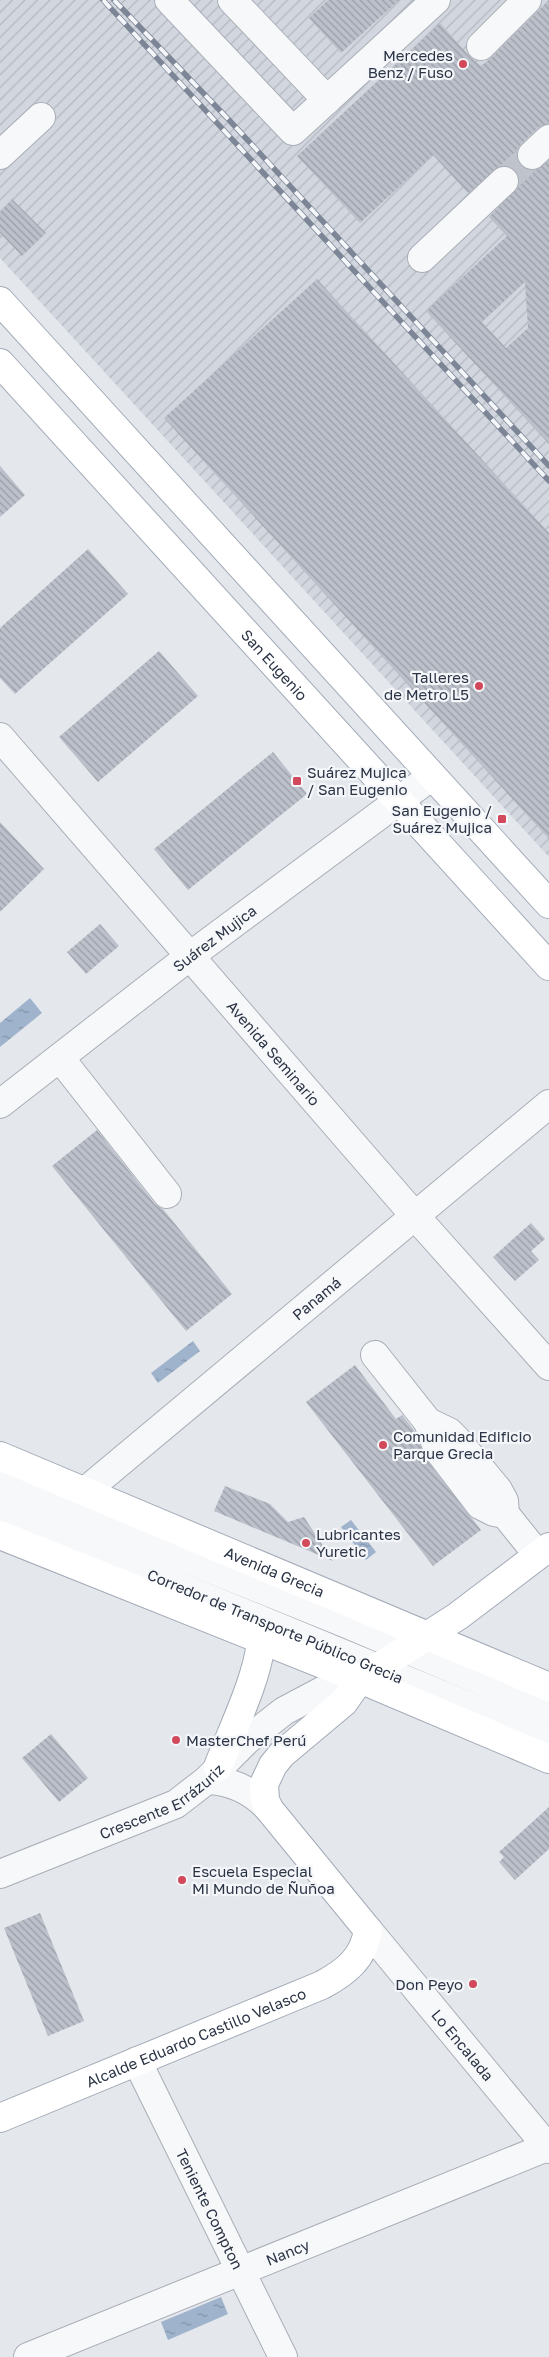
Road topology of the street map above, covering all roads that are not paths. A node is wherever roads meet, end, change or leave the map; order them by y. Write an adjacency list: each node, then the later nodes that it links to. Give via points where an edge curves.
1 (169, 0): 6 (street, via 293,132)
2 (232, 0): 6 (street)
3 (436, 0): 6 (street)
4 (527, 0): 5 (street)
5 (481, 46)
6 (327, 100)
7 (41, 117): 8 (street)
8 (0, 155)
9 (504, 181): 10 (street)
10 (422, 258)
11 (0, 301): 13 (main road)
12 (1, 365): 14 (main road, San Eugenio)
13 (256, 582): 14 (main road); 16 (main road)
14 (226, 611): 17 (main road, San Eugenio)
15 (0, 737): 19 (street, Avenida Seminario)
16 (432, 776): 17 (street, Suárez Mujica); 18 (main road)
17 (398, 800): 19 (street, Suárez Mujica); 20 (main road, San Eugenio)
18 (549, 904)
19 (190, 956): 21 (street, Suárez Mujica); 25 (street, Avenida Seminario)
20 (549, 966)
21 (60, 1058): 22 (street, Suárez Mujica); 24 (street)
22 (0, 1104)
23 (549, 1104): 25 (street, Panamá)
24 (167, 1194)
25 (415, 1216): 27 (street, Avenida Seminario); 30 (street, Panamá)
26 (375, 1355): 33 (street, via 428,1422 438,1450 480,1504 505,1514)
27 (549, 1366)
28 (0, 1456): 30 (main road, Avenida Grecia)
29 (0, 1484): 35 (street, Corredor de Transporte Público Grecia)
30 (83, 1493): 35 (main road, Avenida Grecia)
31 (0, 1512): 36 (street, Corredor de Transporte Público Grecia)
32 (0, 1535): 34 (main road)
33 (544, 1551): 35 (main road, Crescente Errázuriz)
34 (261, 1641): 36 (main road); 41 (main road, via 255,1673)
35 (418, 1643): 36 (main road, Crescente Errázuriz); 37 (main road, Avenida Grecia); 38 (street, Corredor de Transporte Público Grecia)
36 (368, 1674): 39 (street, Corredor de Transporte Público Grecia); 40 (main road); 41 (street, Crescente Errázuriz, via 335,1684 284,1711 247,1740); 42 (main road, Crescente Errázuriz, via 344,1702 273,1765 264,1784)
37 (549, 1687)
38 (549, 1710)
39 (549, 1739)
40 (549, 1759)
41 (213, 1774): 42 (street, Lo Encalada, via 241,1787); 43 (street, Crescente Errázuriz, via 176,1804)
42 (269, 1809): 44 (main road, Lo Encalada)
43 (0, 1874)
44 (368, 1930): 45 (main road, Alcalde Eduardo Castillo Velasco, via 357,1959 336,1978); 47 (street, Lo Encalada)
45 (137, 2061): 46 (main road, Alcalde Eduardo Castillo Velasco); 48 (street, Teniente Compton)
46 (0, 2118)
47 (548, 2148): 48 (street, Nancy)
48 (240, 2270): 49 (street, Nancy); 50 (street, Teniente Compton)
49 (28, 2357)
50 (283, 2357)

